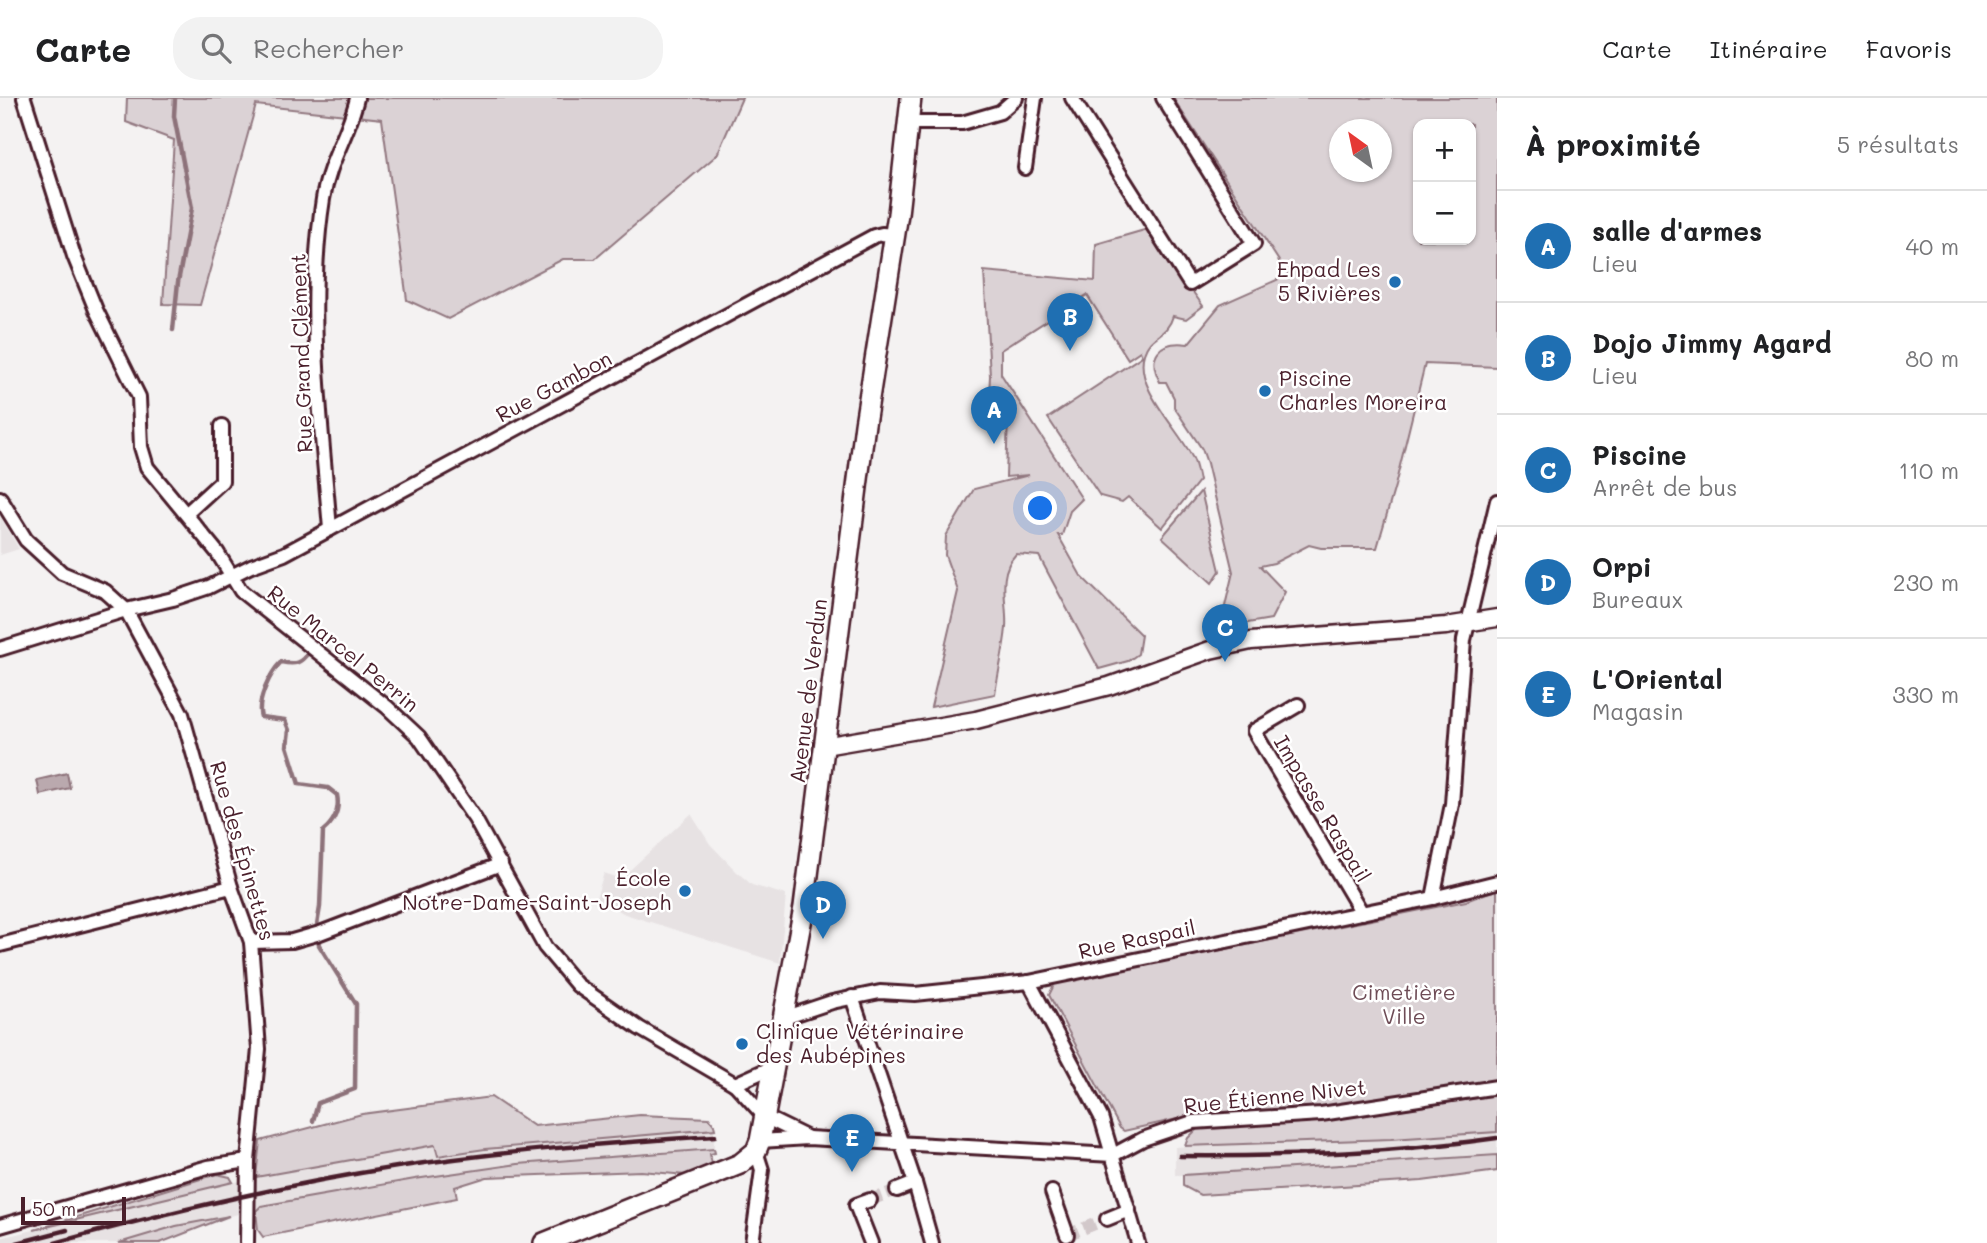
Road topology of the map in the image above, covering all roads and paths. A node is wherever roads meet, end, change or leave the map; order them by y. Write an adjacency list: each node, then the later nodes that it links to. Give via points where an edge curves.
1 (24, 98): 14 (street, Rue Marcel Perrin, via 74,256 139,397 141,447 147,467)
2 (357, 98): 15 (street, Rue Grand Clément, via 323,196 316,257 318,378)
3 (911, 98): 8 (main road, Avenue de Verdun)
4 (1016, 98): 8 (street, via 1000,112 962,123)
5 (1035, 98): 9 (street)
6 (1072, 98): 7 (street, via 1190,284 1254,244)
7 (1163, 98)
8 (908, 123): 10 (main road, Avenue de Verdun)
9 (1025, 168)
10 (894, 235): 15 (street, Rue Gambon, via 874,236); 22 (main road, Avenue de Verdun)
11 (222, 426): 14 (street, via 222,481)
12 (0, 498): 17 (street, via 26,540 62,573 105,591)
13 (1497, 501): 19 (street)
14 (186, 514): 16 (street, Rue Marcel Perrin)
15 (330, 529): 16 (street, Rue Gambon)
16 (231, 576): 17 (street, Rue Gambon, via 173,599); 23 (street, Rue Marcel Perrin, via 242,591 419,737)
17 (126, 610): 20 (street, Rue Gambon); 25 (street, Rue des Épinettes, via 182,714)
18 (1497, 618): 19 (street)
19 (1467, 622): 22 (street, via 1241,643 1109,686 976,720); 26 (street, via 1452,804)
20 (0, 649)
21 (1298, 705): 27 (street, Impasse Raspail, via 1254,731)
22 (824, 746): 32 (main road, Avenue de Verdun)
23 (501, 864): 28 (street, via 317,934 292,941); 34 (street, Rue Marcel Perrin, via 545,947 577,985 639,1028)
24 (1497, 882): 26 (street, Rue Raspail)
25 (231, 887): 28 (street, Rue des Épinettes); 29 (street)
26 (1433, 898): 27 (street, Rue Raspail)
27 (1362, 913): 30 (street, Rue Raspail)
28 (251, 942): 41 (street, Rue des Épinettes, via 259,1049)
29 (0, 945)
30 (1029, 982): 31 (street, Rue Raspail); 40 (street, via 1101,1117)
31 (852, 998): 32 (street, Rue Raspail); 38 (street)
32 (785, 1018): 33 (main road, Avenue de Verdun)
33 (775, 1066): 34 (street); 36 (main road, Avenue de Verdun)
34 (735, 1084): 36 (street, Rue Marcel Perrin)
35 (1497, 1087): 40 (street, Rue Étienne Nivet, via 1321,1114 1193,1122 1143,1139)
36 (765, 1117): 37 (street); 39 (main road, Avenue de Verdun)
37 (808, 1138): 38 (street); 39 (street)
38 (900, 1143): 40 (street); 42 (street)
39 (758, 1146): 50 (main road, via 740,1164); 52 (street, via 762,1170)
40 (1114, 1155): 46 (street)
41 (248, 1161): 48 (street, via 208,1167); 51 (street, Rue des Épinettes)
42 (915, 1183): 43 (street); 54 (street)
43 (897, 1190)
44 (1052, 1192): 49 (street)
45 (870, 1200): 53 (street, via 856,1205)
46 (1129, 1210): 47 (street); 55 (street)
47 (1107, 1219)
48 (0, 1227)
49 (1067, 1235)
50 (548, 1242)
51 (247, 1243)
52 (752, 1243)
53 (871, 1243)
54 (932, 1243)
55 (1138, 1243)

